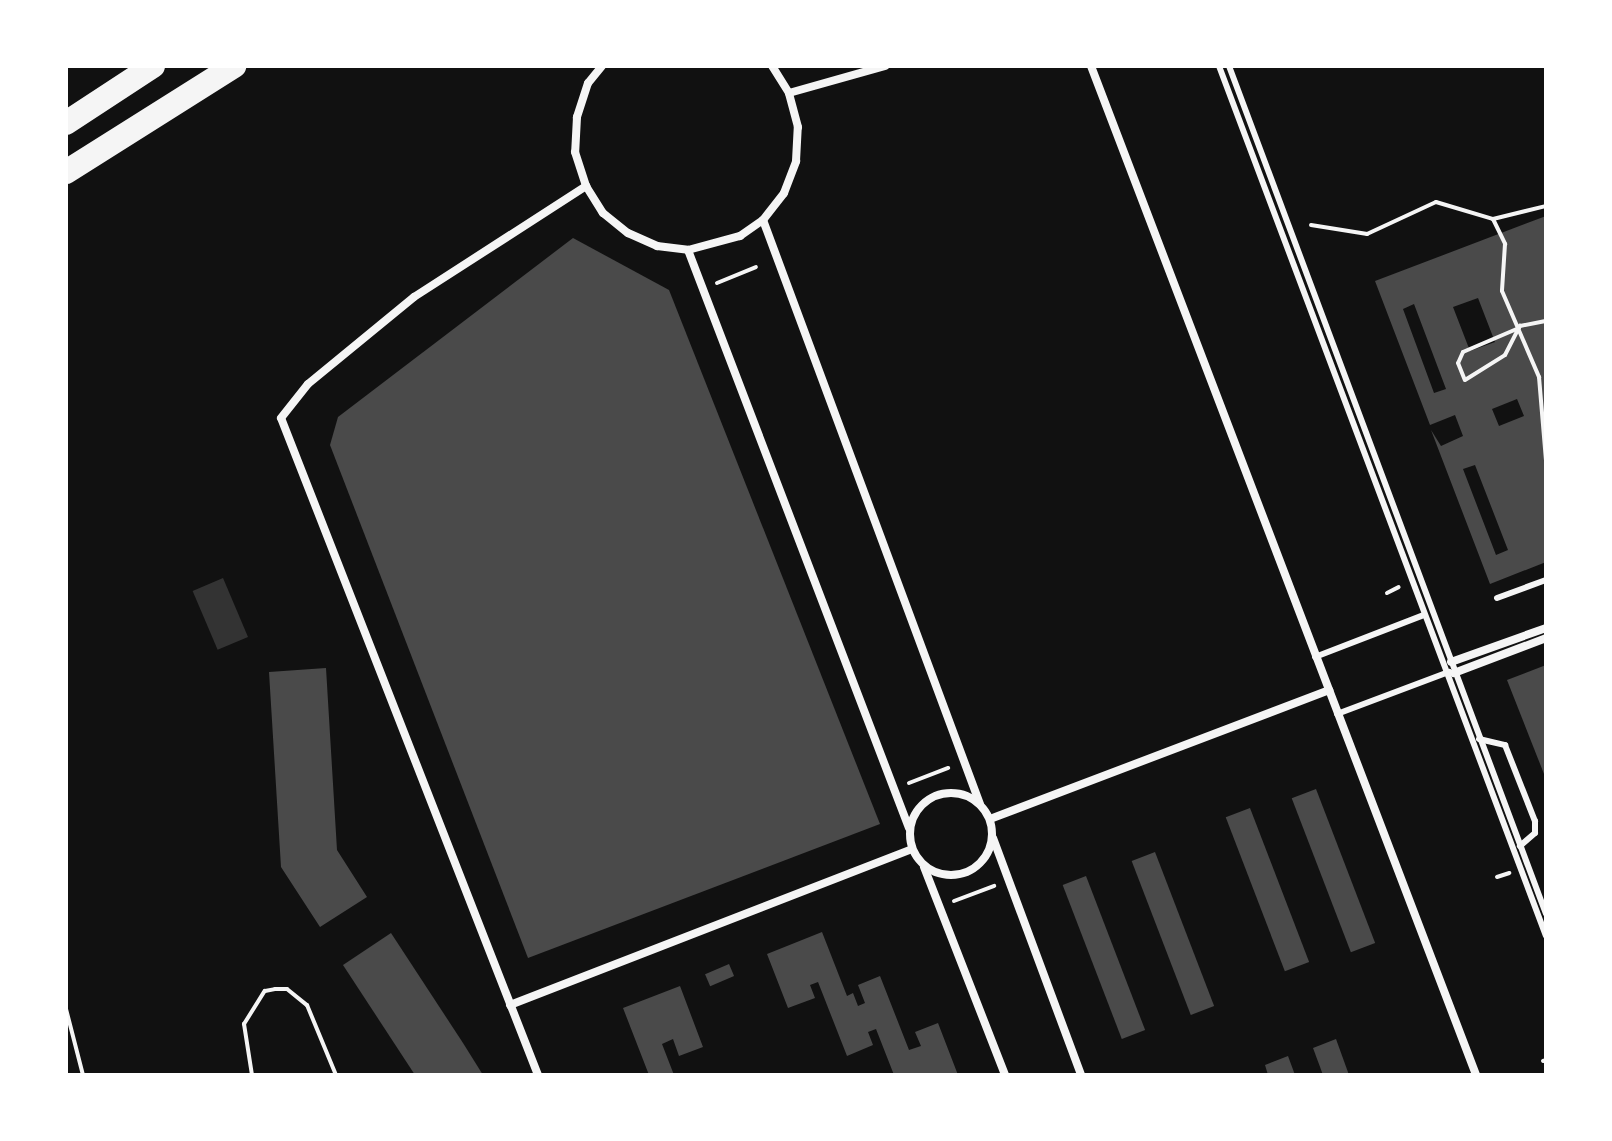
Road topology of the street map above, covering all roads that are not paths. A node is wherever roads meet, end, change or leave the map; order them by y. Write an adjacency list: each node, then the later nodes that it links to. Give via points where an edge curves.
1 (153, 66): 10 (highway)
2 (234, 66): 11 (highway)
3 (602, 66): 12 (street, via 588,83 577,117 575,152)
4 (772, 66): 9 (street)
5 (885, 66): 9 (street)
6 (1091, 66): 20 (street)
7 (1219, 66): 17 (lane)
8 (1229, 66): 17 (lane)
9 (789, 93): 13 (street, via 798,127 796,161 784,193)
10 (66, 123)
11 (66, 172)
12 (586, 186): 14 (street, via 603,213 628,233 657,246); 35 (street, via 414,297 308,384 281,418)
13 (763, 220): 14 (street, via 740,236); 26 (street)
14 (688, 250): 28 (street)
15 (1546, 580): 16 (lane)
16 (1497, 598)
17 (1428, 614): 20 (lane); 21 (lane); 22 (lane)
18 (1546, 628): 21 (street)
19 (1546, 638): 22 (street)
20 (1315, 657): 23 (street)
21 (1451, 662): 22 (lane)
22 (1450, 672): 24 (lane); 25 (lane); 34 (lane)
23 (1329, 690): 24 (street); 27 (street)
24 (1337, 714): 39 (street)
25 (1479, 739): 30 (lane); 30 (lane, via 1505,745 1535,821 1535,833)
26 (980, 804): 27 (street); 28 (street, via 960,793 937,794 918,807)
27 (990, 819): 29 (street)
28 (909, 828): 31 (street)
29 (993, 838): 32 (street, via 985,859 967,873 944,876); 38 (street)
30 (1520, 846): 33 (lane)
31 (912, 849): 32 (street); 35 (street)
32 (924, 866): 37 (street)
33 (1546, 914)
34 (1546, 936)
35 (510, 1005): 36 (street)
36 (538, 1075)
37 (1005, 1075)
38 (1081, 1075)
39 (1476, 1075)

